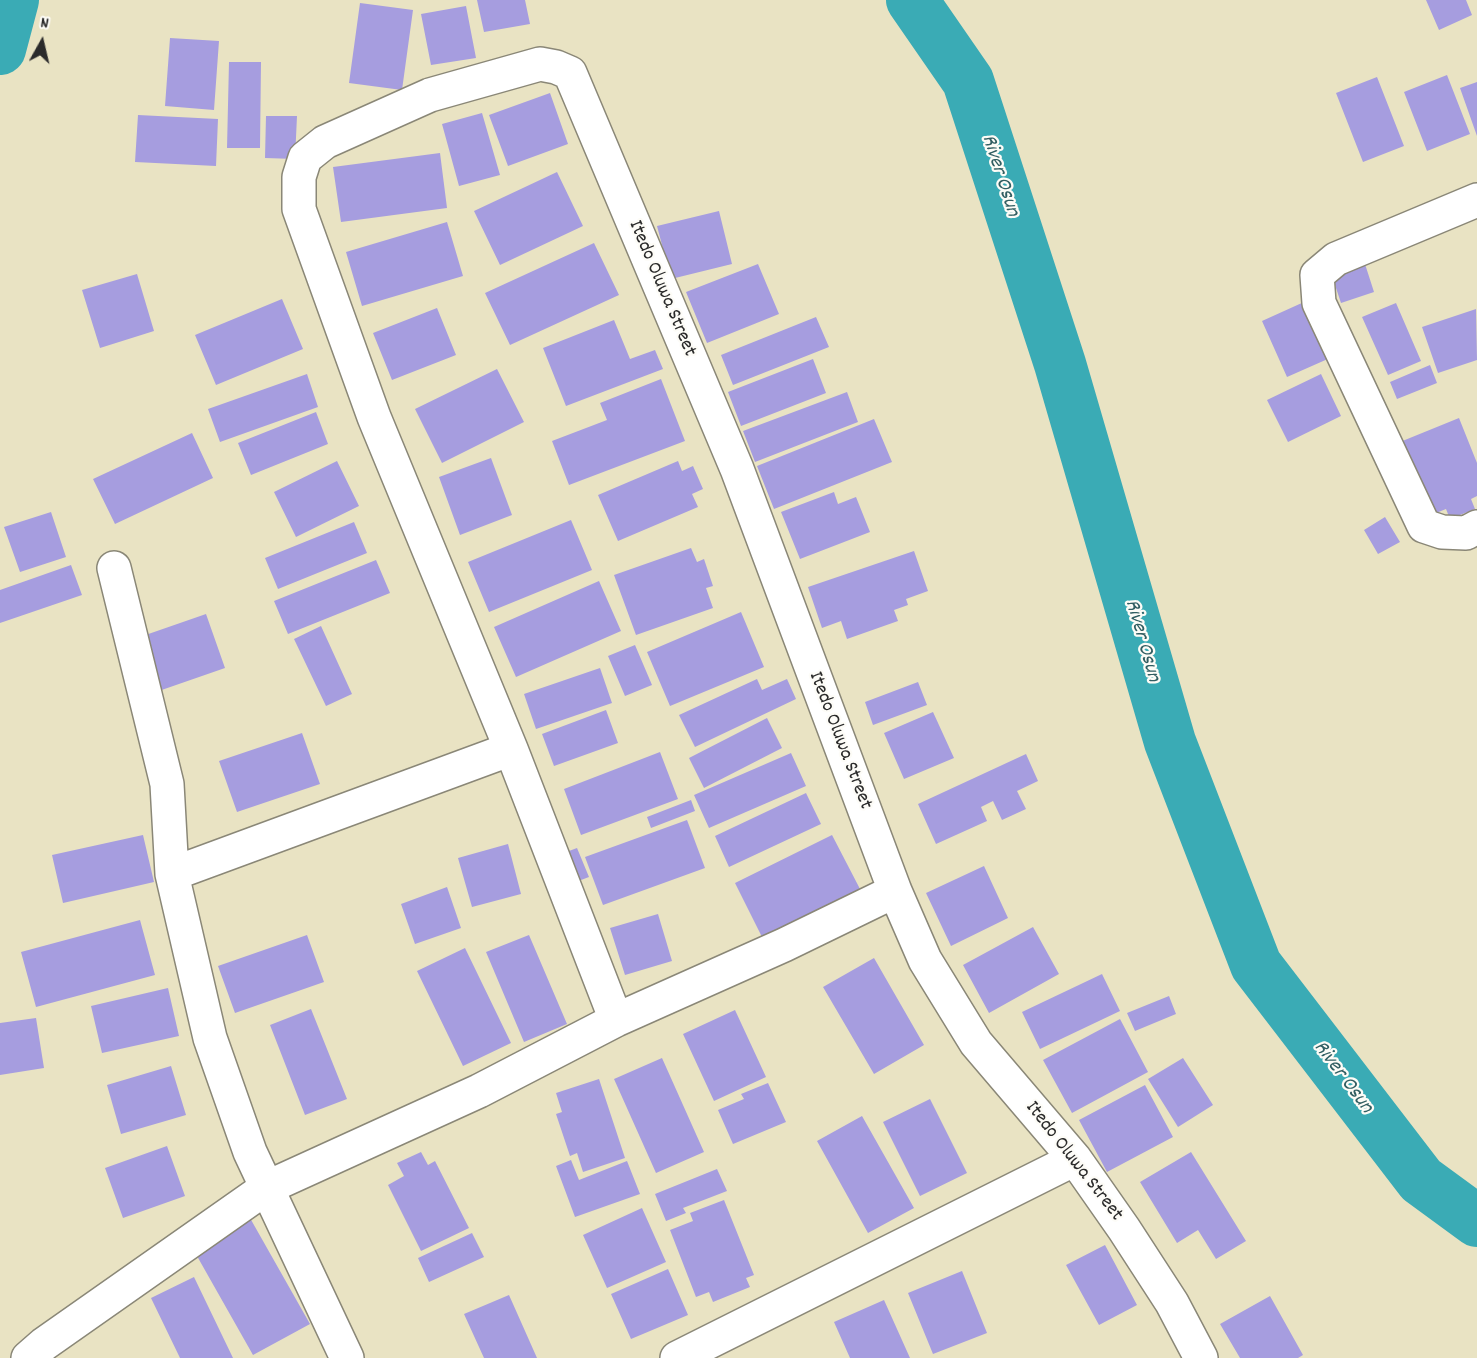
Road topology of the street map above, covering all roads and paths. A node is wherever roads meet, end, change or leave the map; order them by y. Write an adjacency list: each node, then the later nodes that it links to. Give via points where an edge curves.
1 (1477, 200): 2 (street, via 1336,259 1317,275 1318,303 1424,526 1442,532 1466,532)
2 (1477, 527)
3 (114, 568): 5 (street, via 166,784)
4 (511, 749): 5 (street); 6 (street, Itedo Oluwa Street, via 374,417 299,209 299,177 305,158 325,142 430,95 540,64 570,73 737,469); 7 (street)
5 (172, 874): 9 (street, via 210,1038)
6 (895, 891): 7 (street); 8 (street, Itedo Oluwa Street, via 925,960 976,1043)
7 (616, 1020): 9 (street, via 478,1091)
8 (1075, 1160): 12 (street); 13 (street, Itedo Oluwa Street, via 1172,1303)
9 (266, 1188): 10 (street); 11 (street)
10 (28, 1358)
11 (347, 1358)
12 (677, 1358)
13 (1201, 1358)

